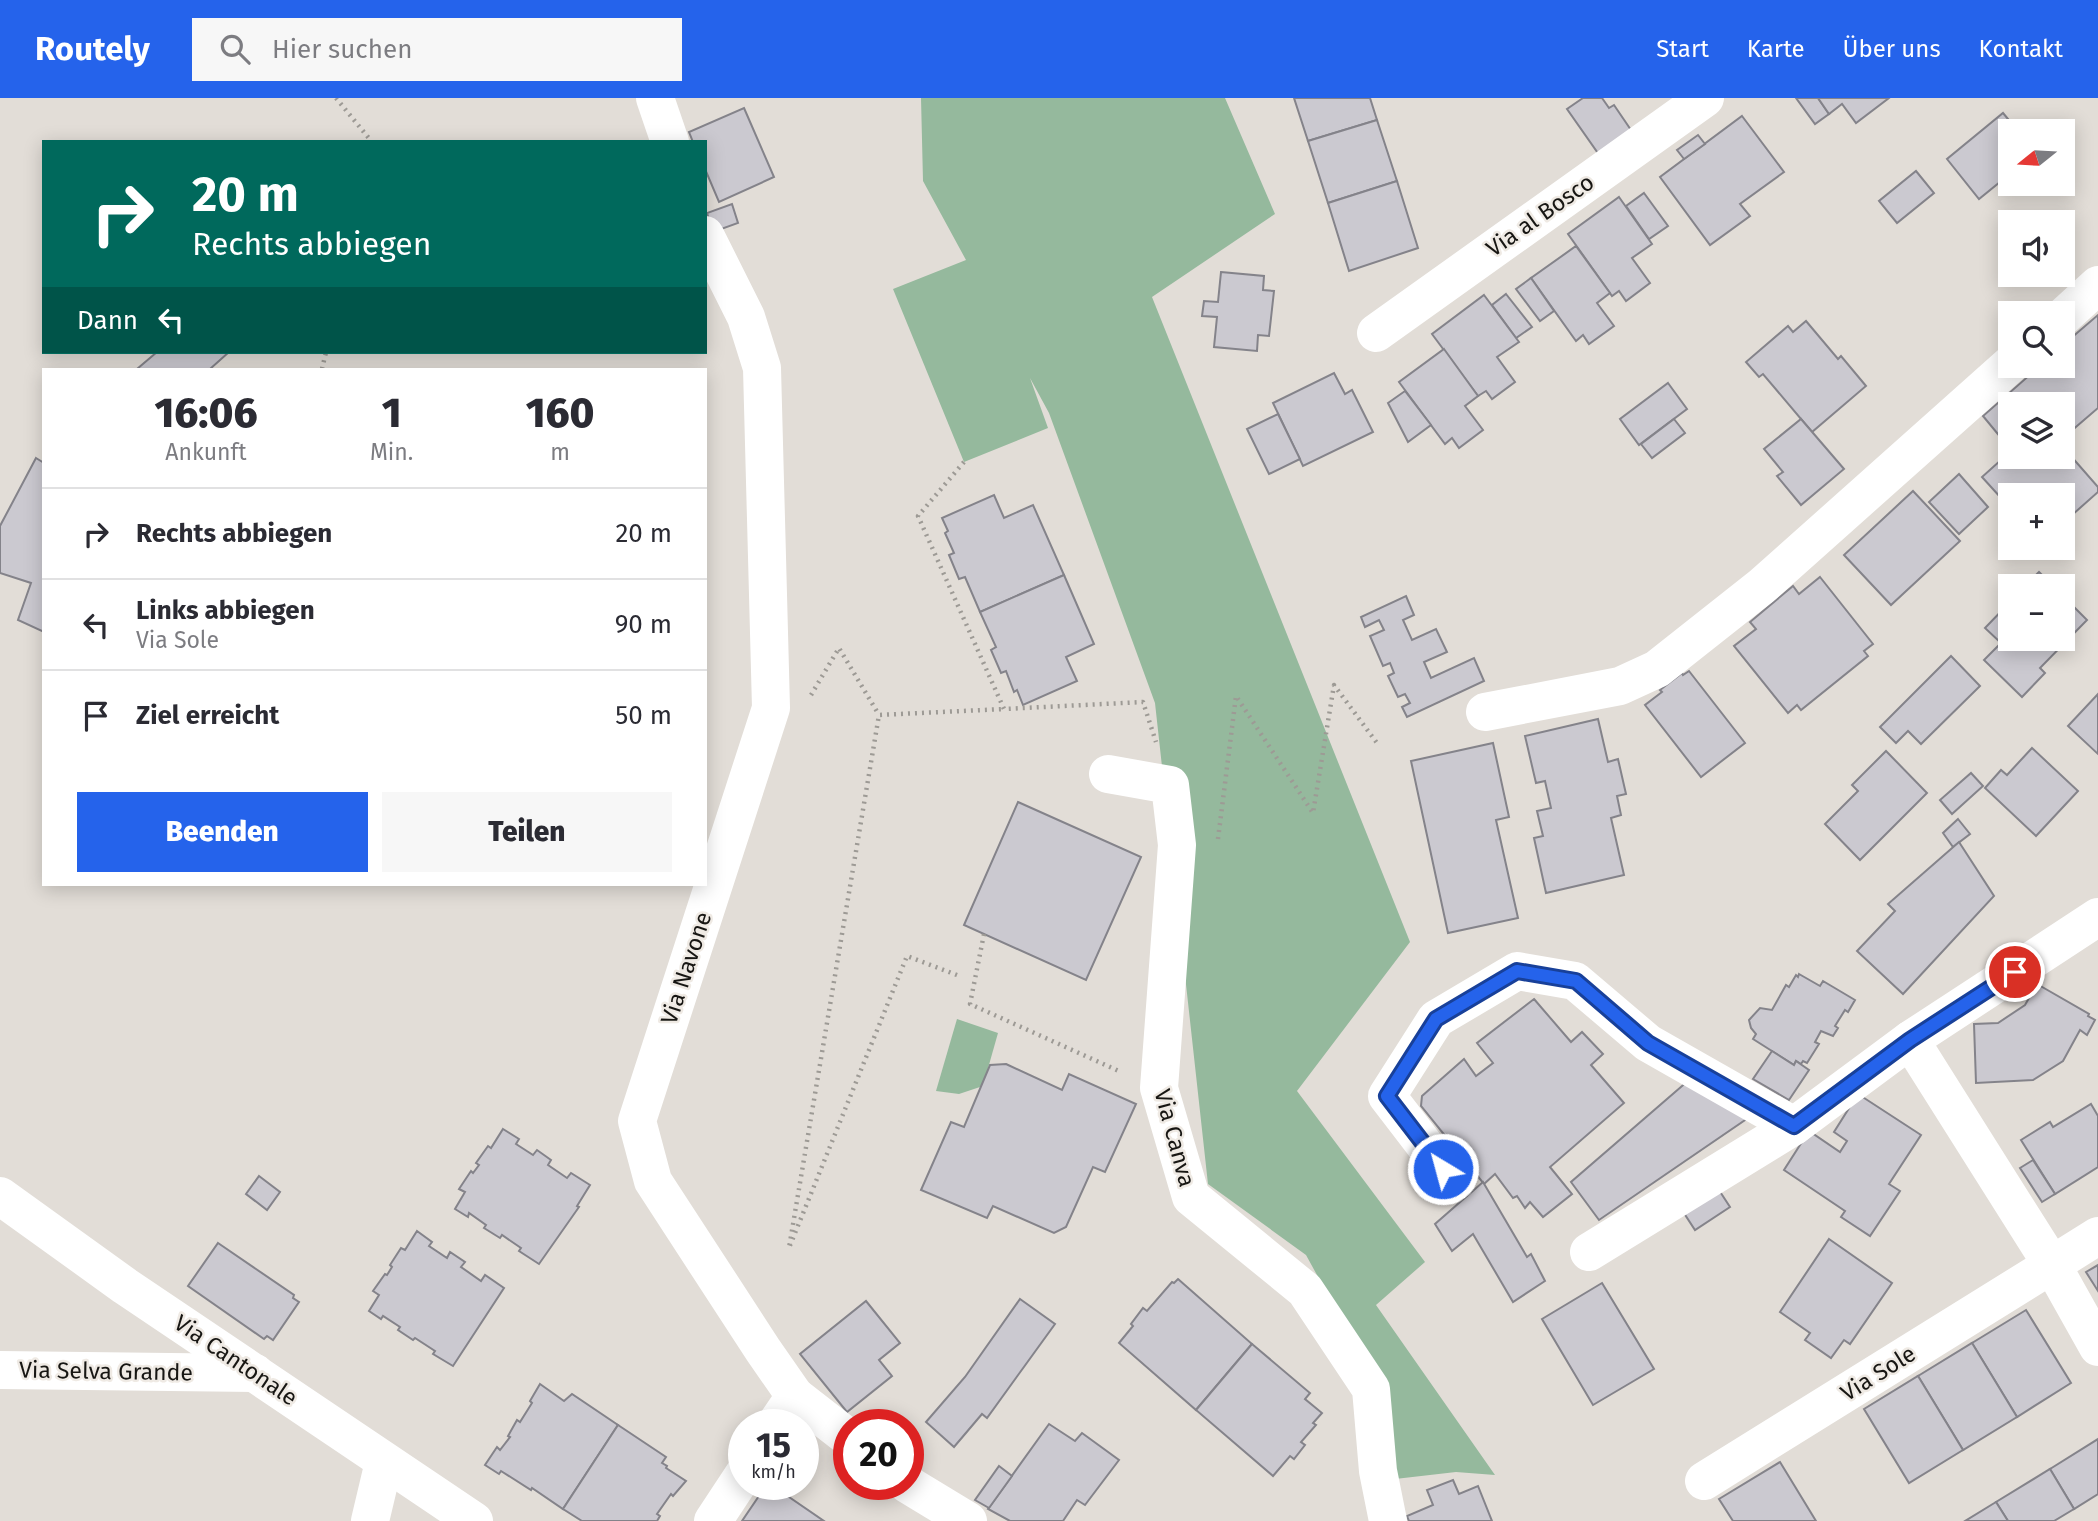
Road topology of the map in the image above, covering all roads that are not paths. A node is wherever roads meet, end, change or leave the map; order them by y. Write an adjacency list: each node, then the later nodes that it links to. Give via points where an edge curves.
1 (654, 98): 3 (street)
2 (1705, 98): 7 (street, Via al Bosco)
3 (669, 140)
4 (707, 239): 22 (street, Via Navone, via 746,317 762,368 771,708 637,1121 653,1181)
5 (2098, 285): 6 (street)
6 (2075, 306)
7 (1376, 333)
8 (1998, 376): 9 (street, via 1772,577 1657,669 1620,686)
9 (1485, 712)
10 (1108, 774): 31 (street, Via Canva, via 1170,785 1177,845 1159,1088 1191,1197 1305,1290 1371,1389 1378,1471)
11 (2098, 917): 12 (street)
12 (1910, 1040): 13 (street); 18 (street)
13 (1794, 1126): 14 (street, via 1648,1043 1576,981 1517,971 1436,1019 1387,1096); 17 (street)
14 (1443, 1169)
15 (0, 1196): 21 (street, Via Cantonale)
16 (2098, 1236): 18 (street, Via Sole)
17 (1589, 1252)
18 (2052, 1265): 19 (street); 24 (street, Via Sole)
19 (2098, 1347)
20 (0, 1370): 21 (street, Via Selva Grande)
21 (255, 1373): 23 (street, Via Cantonale)
22 (784, 1409)
23 (384, 1462): 27 (street); 28 (street, Via Cantonale)
24 (1704, 1482)
25 (924, 1494): 30 (street)
26 (728, 1498): 29 (street)
27 (370, 1521)
28 (474, 1521)
29 (713, 1521)
30 (968, 1521)
31 (1388, 1521)

